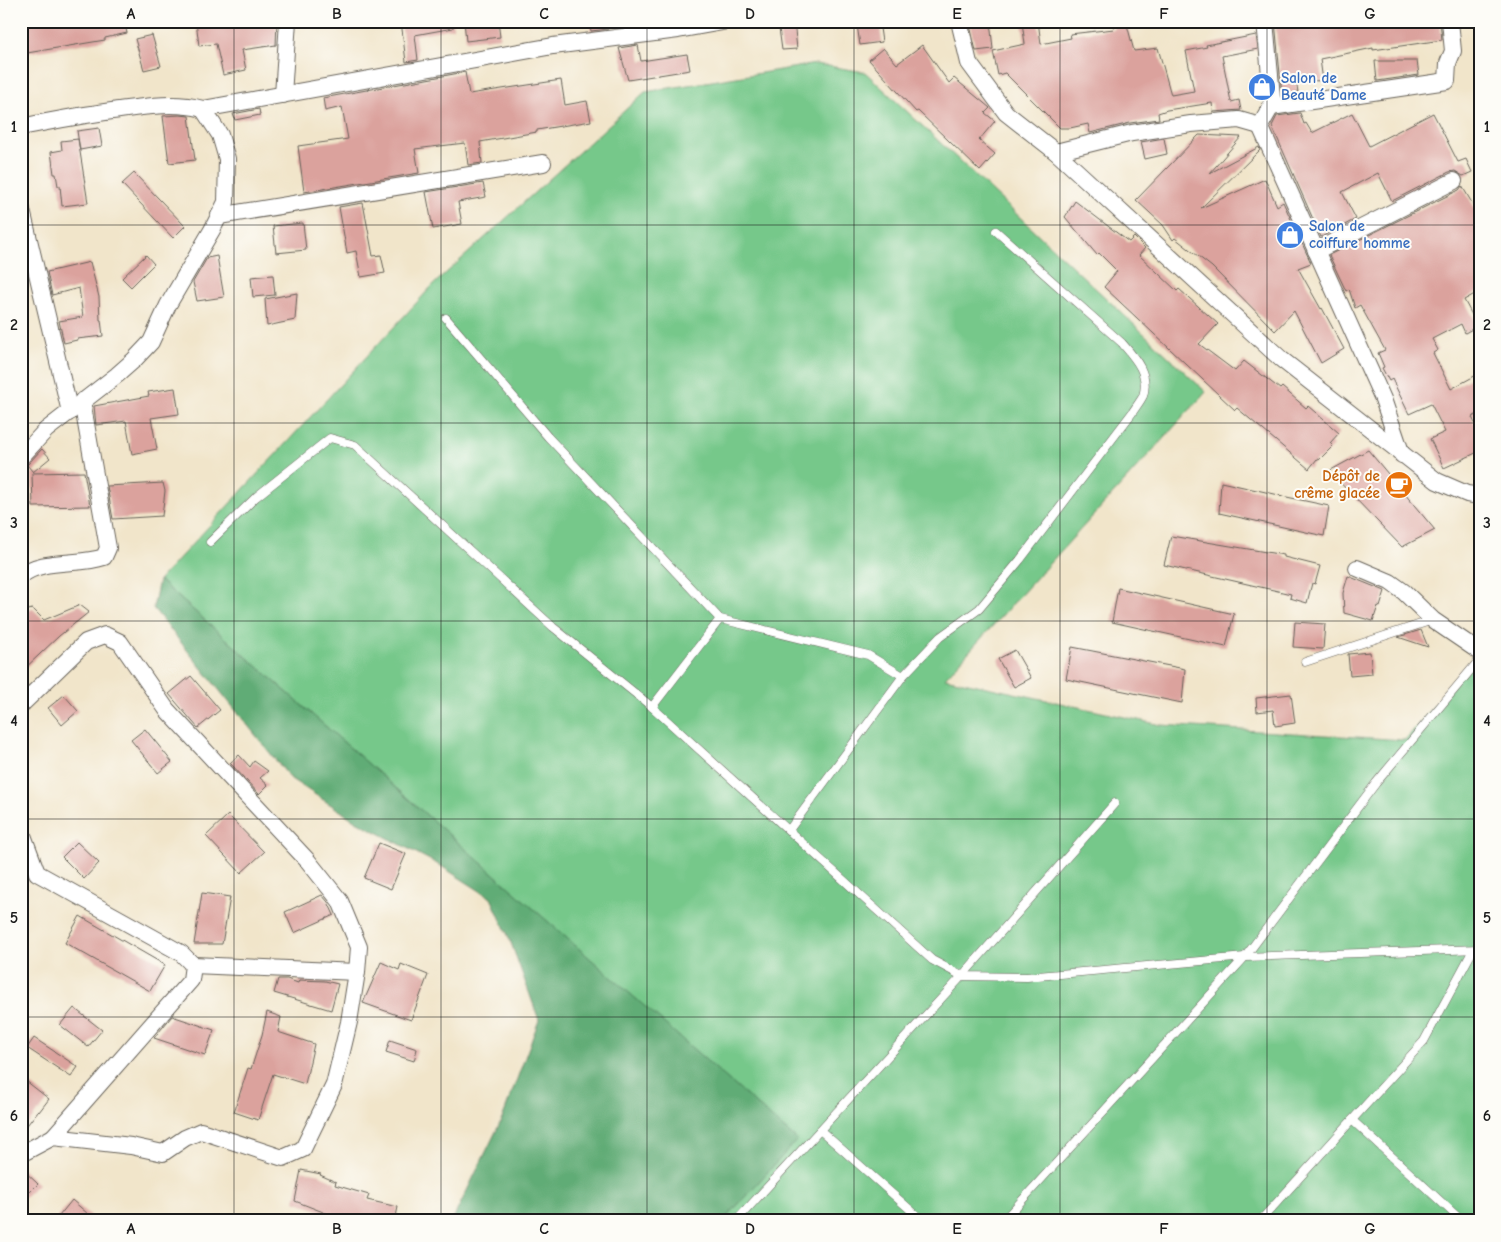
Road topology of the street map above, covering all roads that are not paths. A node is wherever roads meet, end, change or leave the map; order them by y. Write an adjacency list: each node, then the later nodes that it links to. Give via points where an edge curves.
1 (288, 21): 6 (street)
2 (728, 21): 6 (street, via 553,46)
3 (959, 21): 11 (street, via 969,63 1006,113)
4 (1265, 21): 7 (street)
5 (1450, 21): 7 (street, via 1453,51 1448,63 1447,81)
6 (283, 95): 8 (street)
7 (1271, 107): 9 (street)
8 (203, 109): 10 (street, via 156,105); 15 (street, via 220,134 227,159 226,202)
9 (1260, 126): 11 (street, via 1239,120 1191,124 1132,133); 17 (street)
10 (21, 127)
11 (1056, 152): 20 (street, via 1282,360)
12 (543, 163): 15 (street)
13 (1454, 181): 17 (street)
14 (21, 206): 19 (street)
15 (219, 216): 19 (street, via 168,305 151,342 117,375)
16 (996, 231): 31 (lane, via 1122,343 1137,360 1144,375 1143,395 1020,560 979,609 940,637)
17 (1316, 251): 20 (street, via 1383,399)
18 (446, 318): 26 (lane, via 548,437)
19 (76, 407): 21 (street, via 46,430); 25 (street, via 108,548 104,557 93,561 45,565 28,570)
20 (1402, 455): 22 (street, via 1437,481)
21 (21, 457)
22 (1480, 496)
23 (210, 542): 33 (lane, via 256,497 330,438 355,445 553,627)
24 (1357, 568): 27 (street, via 1390,582)
25 (21, 576)
26 (720, 620): 31 (lane, via 868,655); 33 (lane)
27 (1433, 620): 28 (street); 30 (lane)
28 (1480, 652)
29 (1480, 659): 38 (lane, via 1376,783)
30 (1305, 662)
31 (903, 676): 36 (lane)
32 (21, 706): 40 (street, via 86,642 105,635 120,642 167,710 340,901 358,947)
33 (652, 707): 36 (lane)
34 (1115, 803): 41 (lane)
35 (21, 830): 39 (street, via 37,873 181,953)
36 (789, 830): 41 (lane, via 932,960)
37 (1476, 950): 38 (lane); 42 (lane, via 1424,1041)
38 (1246, 957): 41 (lane, via 1027,977); 48 (lane)
39 (193, 965): 40 (street); 44 (street, via 191,980)
40 (357, 972): 44 (street, via 334,1085 303,1149 283,1158 201,1131 163,1153)
41 (962, 976): 43 (lane)
42 (1352, 1120): 49 (lane); 50 (lane)
43 (820, 1130): 46 (lane); 47 (lane)
44 (53, 1137): 45 (street)
45 (21, 1154)
46 (736, 1221)
47 (923, 1221)
48 (1002, 1221)
49 (1260, 1221)
50 (1462, 1221)

